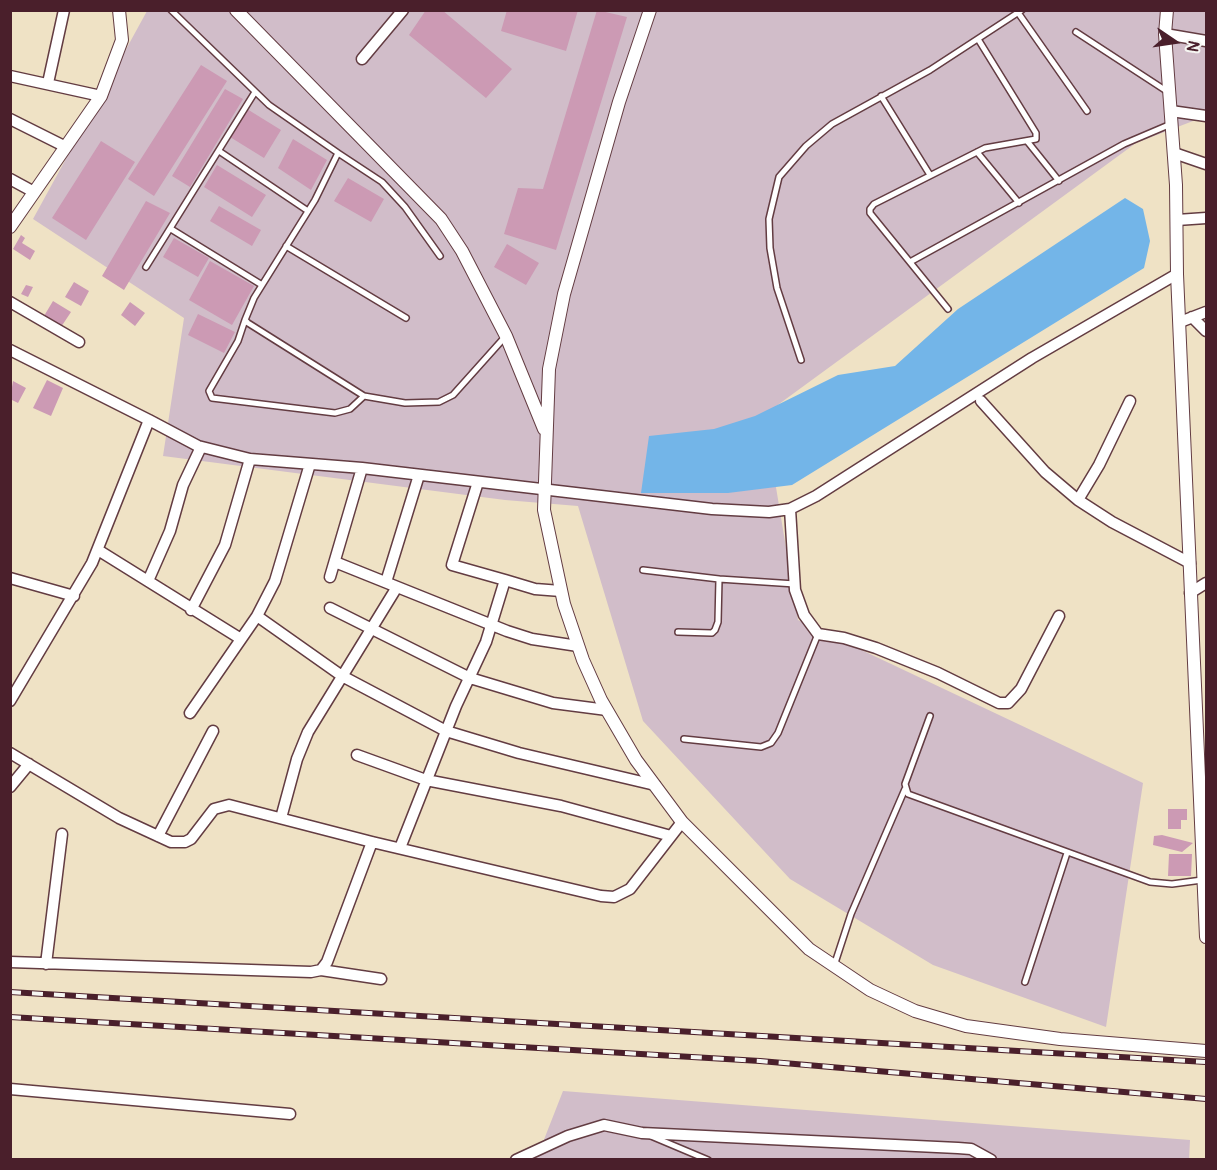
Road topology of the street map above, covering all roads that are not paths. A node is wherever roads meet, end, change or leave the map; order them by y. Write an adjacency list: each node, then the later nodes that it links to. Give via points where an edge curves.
1 (64, 10): 15 (street)
2 (119, 10): 18 (street, via 122,40)
3 (171, 10): 16 (lane)
4 (236, 10): 55 (street, via 441,219 462,250)
5 (403, 10): 13 (street)
6 (650, 10): 63 (street, via 619,102 564,294 549,369)
7 (1167, 10): 10 (street)
8 (1021, 12): 11 (lane); 20 (lane)
9 (1076, 32): 17 (lane)
10 (1166, 34): 12 (street); 17 (street)
11 (978, 39): 19 (lane); 24 (lane, via 1036,133 1036,139)
12 (1206, 41)
13 (362, 59)
14 (10, 76): 15 (street)
15 (48, 83): 18 (street)
16 (255, 92): 26 (lane); 28 (lane)
17 (1169, 93): 21 (street)
18 (101, 96): 25 (street)
19 (881, 96): 31 (lane); 58 (lane, via 832,124 806,146 779,177 772,199 770,248 777,288)
20 (1087, 111)
21 (1171, 117): 22 (street); 29 (street); 33 (lane)
22 (1206, 117)
23 (10, 119): 25 (street)
24 (1027, 141): 27 (lane, via 998,144); 33 (lane)
25 (64, 146): 34 (street)
26 (219, 151): 36 (lane); 40 (lane)
27 (976, 152): 31 (lane); 35 (lane)
28 (338, 153): 36 (lane); 42 (lane, via 382,182)
29 (1174, 153): 30 (street); 38 (street)
30 (1206, 164)
31 (930, 175): 43 (lane, via 870,209)
32 (10, 179): 34 (street)
33 (1059, 181): 35 (lane)
34 (34, 192): 39 (street)
35 (1019, 203): 43 (lane)
36 (308, 212): 41 (lane)
37 (1206, 218): 38 (street)
38 (1177, 220): 45 (street)
39 (10, 227)
40 (171, 229): 44 (lane); 46 (lane)
41 (286, 246): 46 (lane); 51 (lane)
42 (440, 256)
43 (910, 262): 48 (lane)
44 (146, 267)
45 (1177, 274): 53 (street); 72 (street, via 1032,358)
46 (262, 285): 52 (lane)
47 (10, 302): 56 (street)
48 (948, 309)
49 (1206, 312): 50 (street)
50 (1192, 317): 53 (street); 54 (street)
51 (406, 318)
52 (245, 320): 59 (lane); 59 (lane, via 238,341 209,391 212,398 335,413 350,409)
53 (1180, 322): 75 (street)
54 (1206, 331)
55 (506, 336): 59 (lane, via 463,386 439,402 405,403); 63 (street)
56 (79, 342)
57 (10, 350): 62 (street)
58 (801, 360)
59 (364, 396)
60 (981, 401): 71 (street, via 1045,472)
61 (1130, 401): 71 (street)
62 (150, 420): 64 (street); 73 (street)
63 (546, 435): 70 (street)
64 (201, 447): 65 (street); 81 (street)
65 (250, 459): 66 (street); 90 (street, via 229,534)
66 (310, 464): 67 (street); 91 (street, via 283,560)
67 (362, 468): 68 (street); 74 (street)
68 (419, 475): 69 (street); 82 (street)
69 (478, 483): 70 (street); 80 (street, via 452,565)
70 (544, 491): 72 (street, via 745,512); 86 (street, via 544,510)
71 (1078, 500): 75 (street)
72 (790, 509): 84 (street)
73 (98, 550): 81 (street); 88 (street)
74 (335, 562): 78 (street); 82 (street)
75 (1190, 563): 87 (street)
76 (643, 570): 79 (lane)
77 (10, 578): 88 (street)
78 (330, 578)
79 (719, 579): 84 (lane); 95 (lane, via 715,630)
80 (505, 580): 86 (street, via 535,589); 93 (street)
81 (147, 581): 90 (street)
82 (386, 582): 85 (street)
83 (1206, 583): 87 (street)
84 (795, 584): 96 (street, via 804,615)
85 (398, 587): 93 (street); 94 (street)
86 (561, 591): 98 (street)
87 (1190, 593): 123 (street)
88 (74, 596): 101 (street)
89 (330, 608): 94 (street)
90 (191, 610): 97 (street)
91 (257, 616): 97 (street); 99 (street)
92 (1059, 616): 96 (street, via 1021,689 1008,704 876,648)
93 (492, 625): 98 (street, via 532,639); 100 (street)
94 (371, 629): 99 (street); 100 (street)
95 (678, 632)
96 (818, 634): 107 (lane, via 771,743 760,747)
97 (242, 639): 103 (street)
98 (578, 646): 102 (street)
99 (342, 676): 106 (street); 115 (street, via 303,743)
100 (470, 678): 102 (street, via 553,703); 106 (street)
101 (10, 701)
102 (607, 710): 112 (street)
103 (190, 713)
104 (930, 716): 114 (lane)
105 (213, 731): 118 (street)
106 (446, 731): 111 (street); 112 (street, via 519,753)
107 (684, 739)
108 (10, 753): 110 (street)
109 (357, 755): 111 (street)
110 (29, 764): 113 (street); 118 (street, via 119,818)
111 (426, 780): 119 (street, via 561,806); 121 (street)
112 (655, 785): 116 (street)
113 (10, 787)
114 (905, 789): 122 (lane, via 914,798); 128 (lane, via 850,914)
115 (281, 818): 118 (street, via 221,806 185,843); 120 (street)
116 (682, 822): 119 (street); 128 (street, via 779,922)
117 (62, 834): 127 (street)
118 (158, 836)
119 (670, 836): 121 (street, via 630,889 614,897)
120 (372, 842): 121 (street); 129 (street)
121 (400, 848)
122 (1068, 852): 123 (lane, via 1150,882 1172,884); 131 (lane)
123 (1205, 873): 124 (street)
124 (1206, 917): 125 (street)
125 (1206, 937)
126 (10, 963): 127 (street)
127 (45, 964): 129 (street)
128 (834, 967): 132 (street, via 870,990 915,1011 966,1026 1060,1039)
129 (321, 970): 130 (street)
130 (381, 979)
131 (1025, 982)
132 (1206, 1051)
133 (10, 1089): 134 (street)
134 (290, 1114)
135 (642, 1133): 136 (street, via 597,1126); 137 (lane); 138 (street, via 971,1149)
136 (516, 1160)
137 (708, 1160)
138 (991, 1160)

